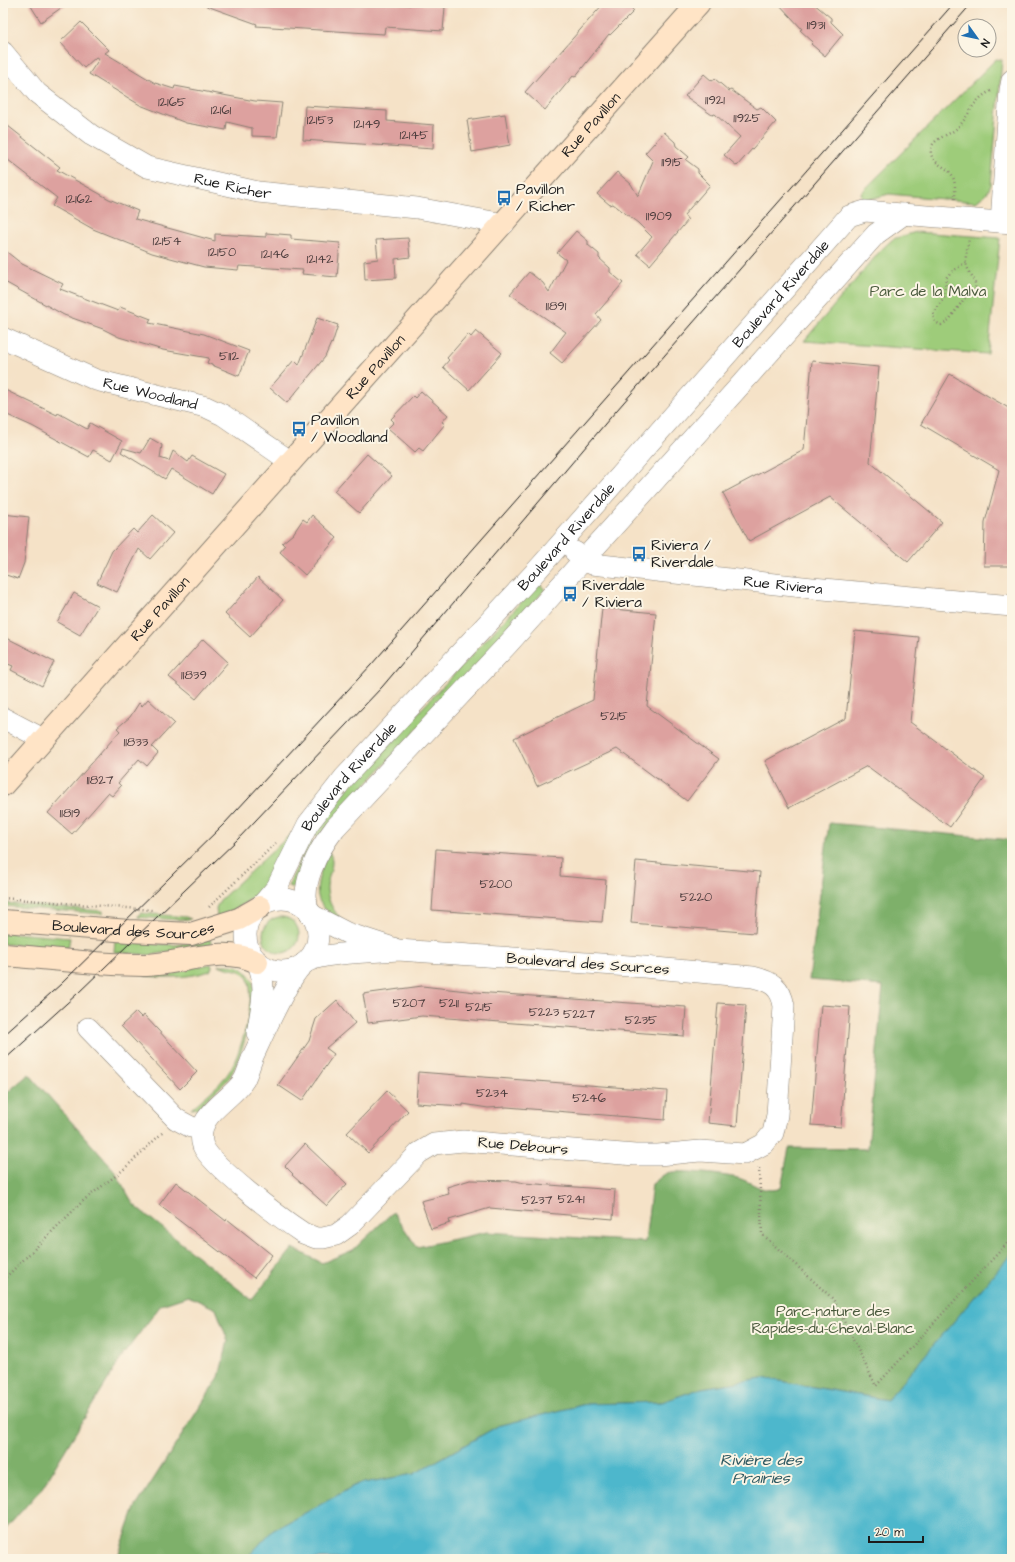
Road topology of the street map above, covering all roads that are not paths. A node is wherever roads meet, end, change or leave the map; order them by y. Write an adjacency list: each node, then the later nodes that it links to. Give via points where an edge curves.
1 (699, 3): 6 (street, Rue Pavillon)
2 (3, 52): 6 (street, Rue Richer, via 37,93 90,135 148,167 258,192 417,208)
3 (1011, 85): 5 (street)
4 (904, 214): 5 (street, Boulevard Riverdale); 9 (street, Boulevard Riverdale, via 865,211 849,216); 10 (street, Boulevard Riverdale, via 876,234)
5 (1007, 222)
6 (504, 224): 8 (street, Rue Pavillon)
7 (3, 338): 8 (street, Rue Woodland, via 96,380 206,407 223,415)
8 (291, 462): 13 (street, Rue Pavillon)
9 (563, 541): 10 (street, Rue Riviera); 15 (street, Boulevard Riverdale, via 344,778 308,824 278,887)
10 (585, 560): 11 (street, Rue Riviera, via 596,564 812,588); 16 (street, Boulevard Riverdale, via 335,828 323,845 310,877 307,900)
11 (1012, 606)
12 (3, 718): 13 (street)
13 (43, 740): 14 (street, Rue Pavillon)
14 (3, 785)
15 (260, 907): 16 (street, via 276,900 289,900 300,904); 17 (street, Boulevard des Sources, via 239,919 191,934); 20 (street, via 248,923 246,936 248,948)
16 (310, 914): 18 (street, Boulevard des Sources, via 347,933); 21 (street, via 317,928 317,943)
17 (3, 921)
18 (398, 950): 21 (street, Boulevard des Sources, via 320,957); 25 (street, Boulevard des Sources, via 644,967 753,977 769,981 782,994 784,1006 777,1115 773,1134)
19 (3, 955): 20 (street, Boulevard des Sources, via 142,965 234,954)
20 (256, 962): 21 (street, via 280,971 294,969); 23 (street, via 262,976 263,994)
21 (304, 963): 23 (street, via 290,983)
22 (88, 1028): 24 (street, via 176,1119 191,1127)
23 (253, 1056): 24 (street, via 241,1084 209,1115)
24 (202, 1129): 25 (street, Rue Debours, via 203,1144 214,1162 295,1228 316,1238 330,1237 343,1231 412,1159 426,1149 443,1142 463,1141 635,1155 700,1151 745,1154)
25 (759, 1149)

